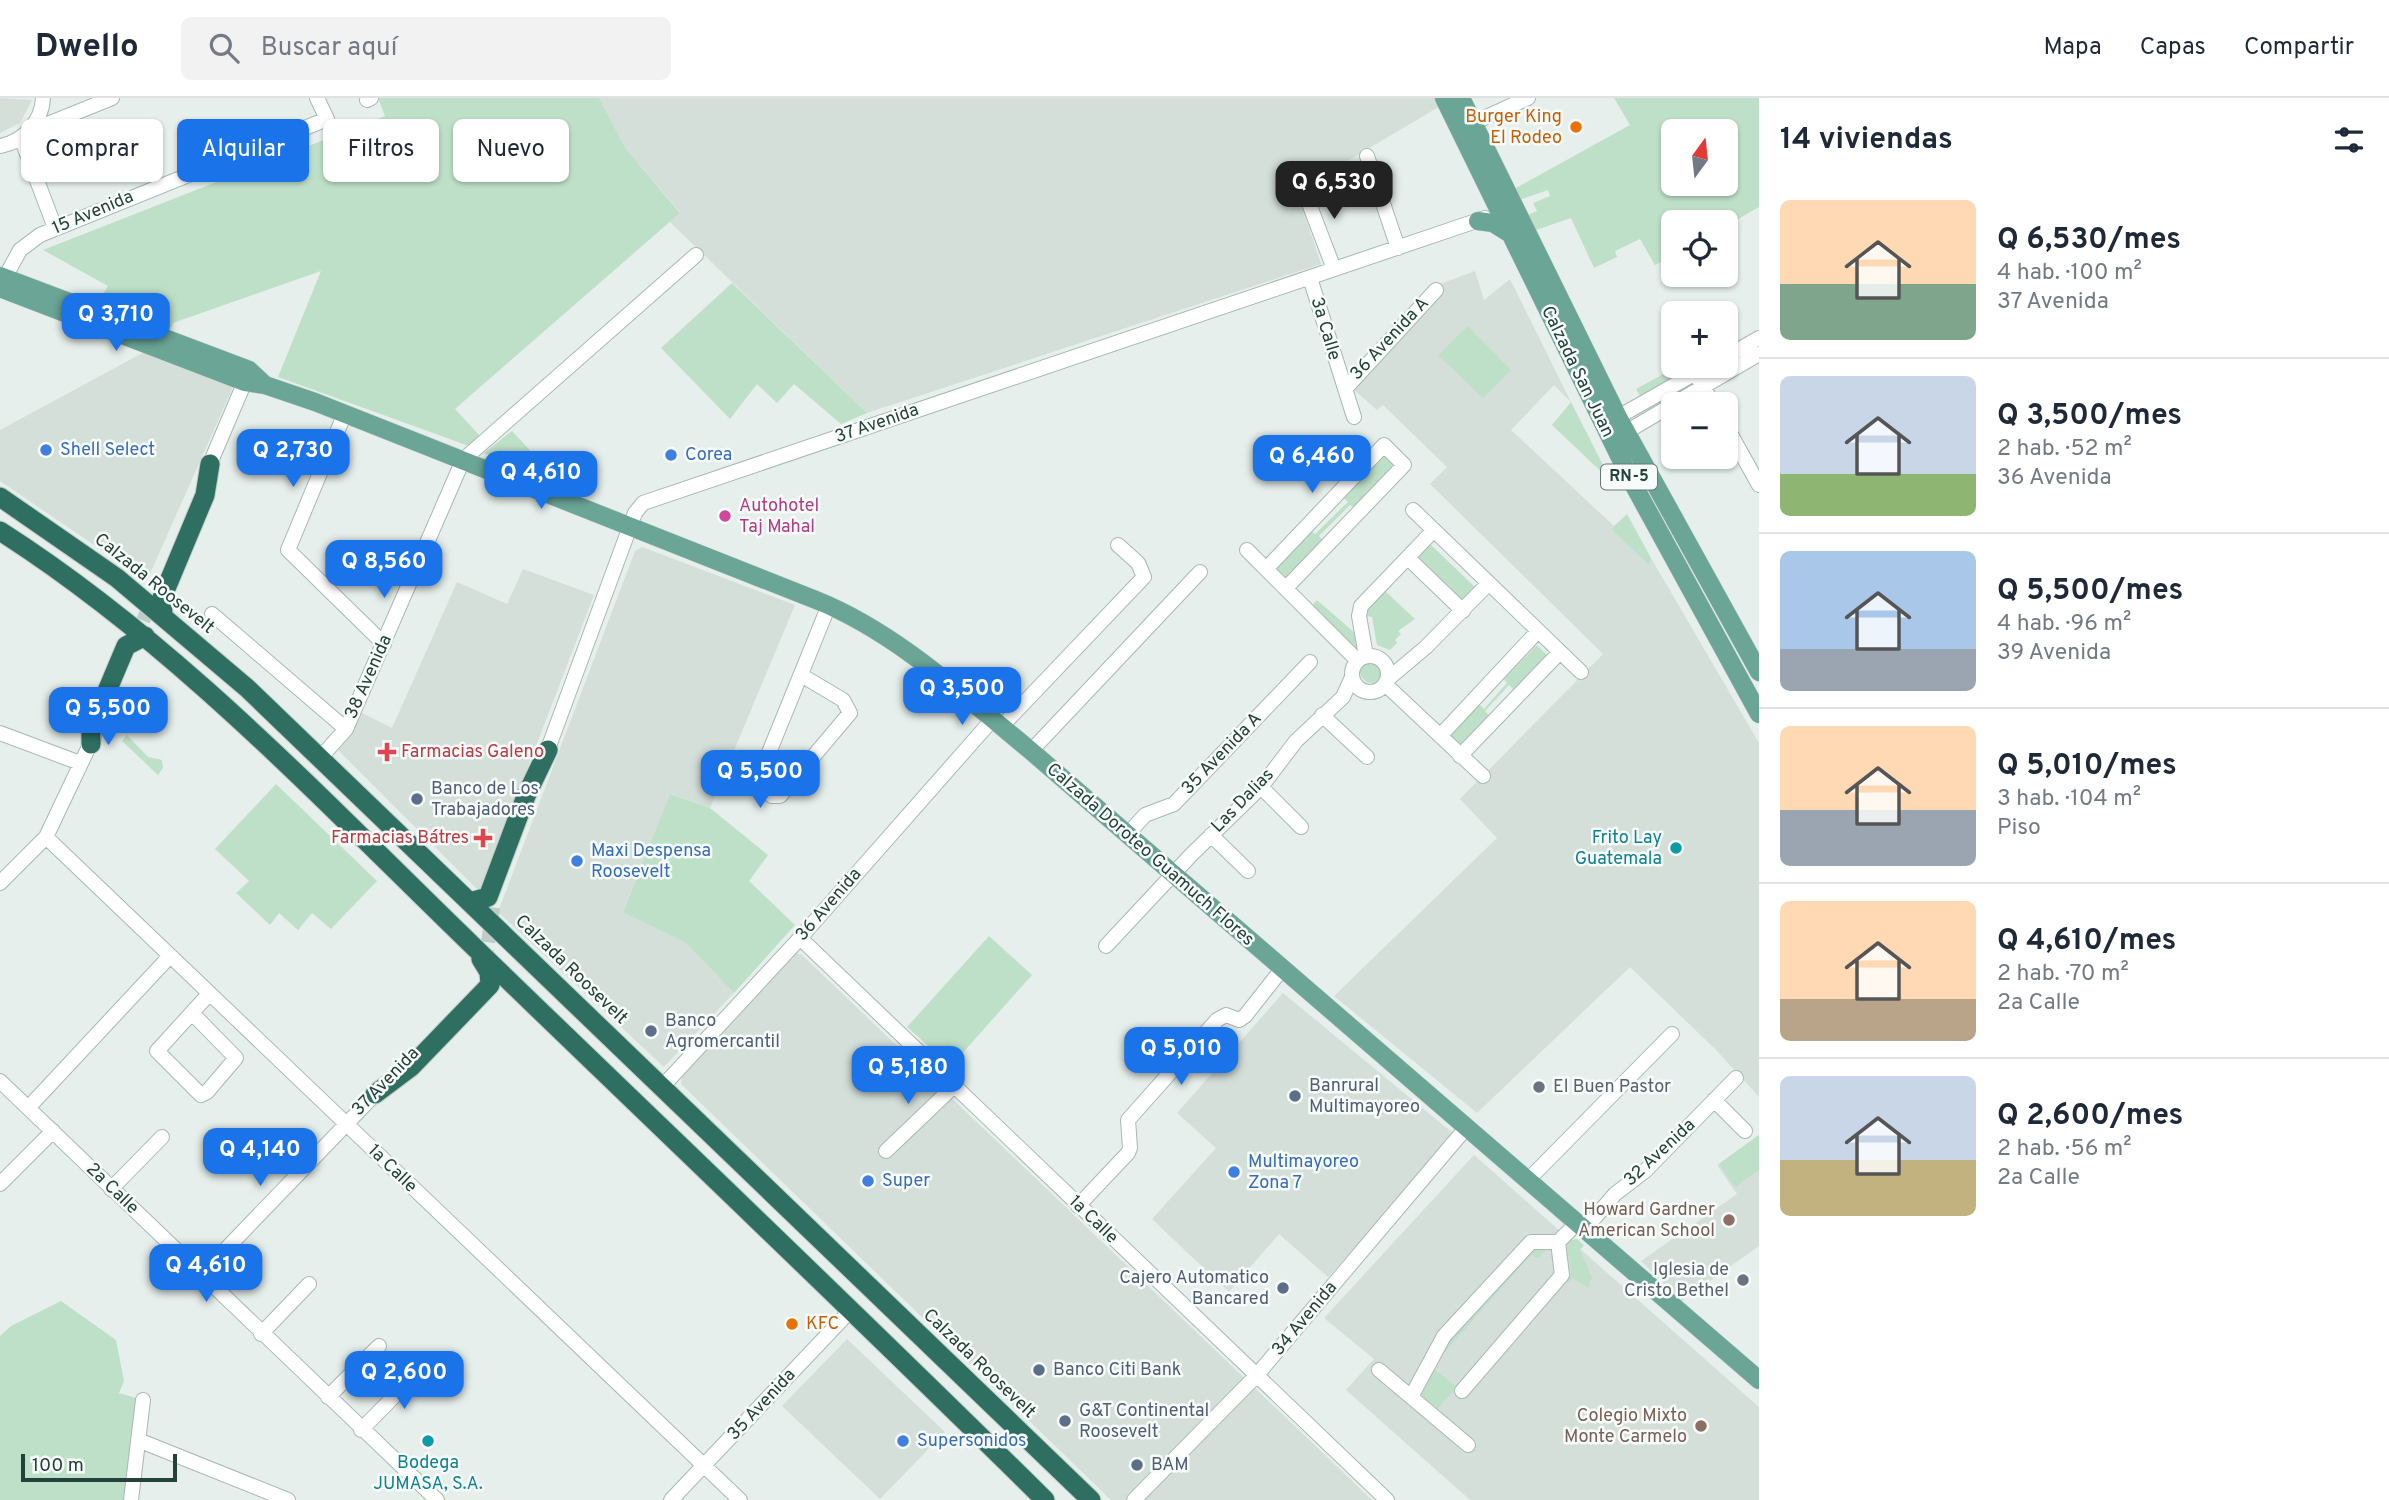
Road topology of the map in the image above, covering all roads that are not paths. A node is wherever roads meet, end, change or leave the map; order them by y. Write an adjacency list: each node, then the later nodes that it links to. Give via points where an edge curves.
1 (43, 98): 7 (street)
2 (112, 98): 8 (street)
3 (317, 98): 18 (street, 15 Avenida, via 327,119)
4 (1444, 98): 16 (main road, Calzada San Juan / RN-5)
5 (1461, 98): 9 (main road, Calzada San Juan / RN-5)
6 (1528, 98): 9 (street)
7 (37, 119)
8 (63, 119)
9 (1474, 123): 15 (main road, Calzada San Juan / RN-5)
10 (21, 137): 11 (street)
11 (0, 146)
12 (1367, 156): 20 (street)
13 (40, 182): 18 (street)
14 (1302, 186): 22 (street)
15 (1517, 208): 16 (street, 37 Avenida); 37 (main road, Calzada San Juan / RN-5)
16 (1499, 214): 17 (street, 37 Avenida); 19 (main road, Calzada San Juan / RN-5)
17 (1478, 221): 19 (main road, via 1493,222); 20 (street, 37 Avenida)
18 (55, 228): 24 (street, 15 Avenida, via 20,250)
19 (1510, 234): 74 (main road, Calzada San Juan / RN-5, via 1632,482)
20 (1398, 248): 22 (street, 37 Avenida)
21 (696, 255): 41 (street, 38 Avenida, via 488,439)
22 (1334, 270): 23 (street, 37 Avenida)
23 (1310, 278): 32 (street, 3a Calle); 45 (street, 37 Avenida, via 643,503)
24 (1, 282): 29 (main road, Calzada Doroteo Guamuch Flores)
25 (1436, 290): 32 (street, 36 Avenida A)
26 (1759, 338): 27 (street)
27 (1738, 349)
28 (1759, 354): 33 (street)
29 (247, 376): 35 (main road, Calzada Doroteo Guamuch Flores); 40 (street)
30 (1689, 378): 37 (street)
31 (1703, 378): 33 (street)
32 (1343, 384): 36 (street, 3a Calle)
33 (1703, 386): 34 (street); 37 (street)
34 (1706, 392)
35 (345, 413): 41 (main road, Calzada Doroteo Guamuch Flores); 62 (street, via 288,550)
36 (1354, 417)
37 (1622, 425): 67 (main road, Calzada San Juan / RN-5)
38 (1738, 442): 39 (street)
39 (1753, 462): 42 (street)
40 (210, 464): 55 (street); 59 (highway, via 205,495 162,598)
41 (464, 466): 45 (main road, Calzada Doroteo Guamuch Flores); 62 (street, 38 Avenida)
42 (1759, 485)
43 (0, 497): 59 (highway, Calzada Roosevelt, via 70,543)
44 (1413, 510): 46 (street)
45 (631, 526): 56 (main road, Calzada Doroteo Guamuch Flores); 80 (street, 37 Avenida)
46 (1434, 530): 50 (street); 53 (street)
47 (0, 531): 61 (highway, via 74,580)
48 (1118, 545): 75 (street, 36 Avenida, via 1138,563 1144,577)
49 (1247, 550): 51 (street)
50 (1408, 558): 57 (street); 64 (street, via 1361,606)
51 (1266, 569): 54 (street); 54 (street, via 1384,446 1404,465)
52 (1200, 572): 81 (street)
53 (1489, 583): 57 (street); 60 (street)
54 (1287, 587): 64 (street)
55 (156, 590)
56 (829, 605): 68 (street); 75 (main road, Calzada Doroteo Guamuch Flores, via 920,662)
57 (1463, 611): 70 (street)
58 (212, 614): 76 (street)
59 (163, 615): 83 (highway, Calzada Roosevelt)
60 (1538, 631): 63 (street); 78 (street)
61 (139, 639): 79 (highway, via 126,646 91,729); 98 (highway, via 280,760)
62 (384, 644): 76 (street, 38 Avenida)
63 (1560, 652): 66 (street); 82 (street)
64 (1362, 658): 69 (street, via 1352,668); 70 (street, via 1381,659 1388,668)
65 (1310, 662): 89 (street, 35 Avenida A, via 1174,804 1146,815)
66 (1581, 672)
67 (1759, 672)
68 (801, 675): 68 (street, via 762,774 760,785 772,796 780,796 850,713 843,700)
69 (1352, 677): 71 (street); 72 (street, Las Dalias)
70 (1387, 682): 71 (street); 78 (street)
71 (1368, 692): 72 (street, Las Dalias)
72 (1343, 697): 73 (street, Las Dalias)
73 (1322, 715): 84 (street); 87 (street, Las Dalias)
74 (1759, 715)
75 (997, 723): 81 (main road, Calzada Doroteo Guamuch Flores); 97 (street, 36 Avenida)
76 (346, 729): 83 (street, 38 Avenida)
77 (0, 733): 85 (street)
78 (1440, 736): 82 (street)
79 (90, 744): 85 (street)
80 (548, 750): 95 (highway, via 488,897); 96 (street, 37 Avenida)
81 (1031, 751): 89 (main road, Calzada Doroteo Guamuch Flores)
82 (1460, 755): 86 (street)
83 (321, 757): 95 (highway, Calzada Roosevelt)
84 (1367, 757)
85 (80, 763): 91 (street)
86 (1483, 776)
87 (1261, 787): 88 (street); 90 (street, Las Dalias)
88 (1301, 827)
89 (1127, 835): 93 (main road, Calzada Doroteo Guamuch Flores)
90 (1210, 835): 92 (street); 93 (street, Las Dalias)
91 (46, 837): 94 (street); 100 (street, 1a Calle)
92 (1248, 871)
93 (1174, 875): 99 (street, Las Dalias); 101 (main road, Calzada Doroteo Guamuch Flores)
94 (0, 883)
95 (470, 902): 109 (highway, Calzada Roosevelt)
96 (494, 902)
97 (800, 938): 108 (street, 1a Calle); 109 (street, 36 Avenida)
98 (473, 946): 110 (highway, via 489,972 490,985 411,1067); 114 (highway)
99 (1106, 946)
100 (170, 956): 103 (street, 1a Calle); 112 (street)
101 (1282, 969): 115 (main road, Calzada Doroteo Guamuch Flores); 123 (street, via 1245,1016 1217,1020 1128,1120 1128,1153)
102 (482, 978): 110 (street, 37 Avenida)
103 (209, 994): 104 (street); 113 (street, 1a Calle)
104 (192, 1013): 104 (street, via 157,1051 201,1095 236,1058)
105 (1672, 1034): 120 (street)
106 (1736, 1078): 111 (street, 32 Avenida)
107 (0, 1081): 112 (street, 2a Calle)
108 (954, 1086): 119 (street); 123 (street, 1a Calle)
109 (662, 1087): 114 (highway); 129 (highway, Calzada Roosevelt)
110 (376, 1094): 113 (street, 37 Avenida)
111 (1714, 1100): 117 (street); 124 (street, 32 Avenida, via 1645,1171)
112 (28, 1108): 116 (street, 2a Calle)
113 (345, 1124): 126 (street, 37 Avenida); 143 (street, 1a Calle)
114 (660, 1127): 128 (highway)
115 (1466, 1128): 120 (main road, Calzada Doroteo Guamuch Flores); 134 (street, 34 Avenida)
116 (53, 1131): 121 (street); 122 (street, 2a Calle)
117 (1745, 1131)
118 (162, 1137): 122 (street)
119 (886, 1151)
120 (1528, 1180): 124 (main road, Calzada Doroteo Guamuch Flores)
121 (0, 1184)
122 (111, 1189): 126 (street, 2a Calle)
123 (1078, 1206): 134 (street, 1a Calle)
124 (1581, 1226): 125 (street, 32 Avenida); 135 (main road, Calzada Doroteo Guamuch Flores)
125 (1558, 1242): 136 (street, via 1562,1275); 137 (street, via 1531,1242 1444,1336)
126 (201, 1275): 130 (street, 2a Calle)
127 (309, 1284): 130 (street)
128 (851, 1310): 129 (highway, via 859,1302 870,1302 892,1321); 143 (street, 35 Avenida); 149 (highway)
129 (910, 1327): 150 (highway, Calzada Roosevelt)
130 (261, 1334): 138 (street, 2a Calle)
131 (379, 1346): 138 (street)
132 (421, 1368): 140 (street)
133 (1379, 1370): 137 (street)
134 (1256, 1377): 151 (street, 34 Avenida); 152 (street, 1a Calle)
135 (1759, 1380)
136 (1462, 1391)
137 (1411, 1397): 142 (street)
138 (328, 1398): 140 (street, 2a Calle)
139 (143, 1400): 141 (street)
140 (362, 1430): 146 (street, 2a Calle)
141 (138, 1440): 144 (street); 145 (street)
142 (1468, 1445)
143 (705, 1466): 147 (street, 35 Avenida); 148 (street, 1a Calle)
144 (131, 1500)
145 (288, 1500)
146 (437, 1500)
147 (671, 1500)
148 (740, 1500)
149 (1045, 1500)
150 (1091, 1500)
151 (1134, 1500)
152 (1387, 1500)

